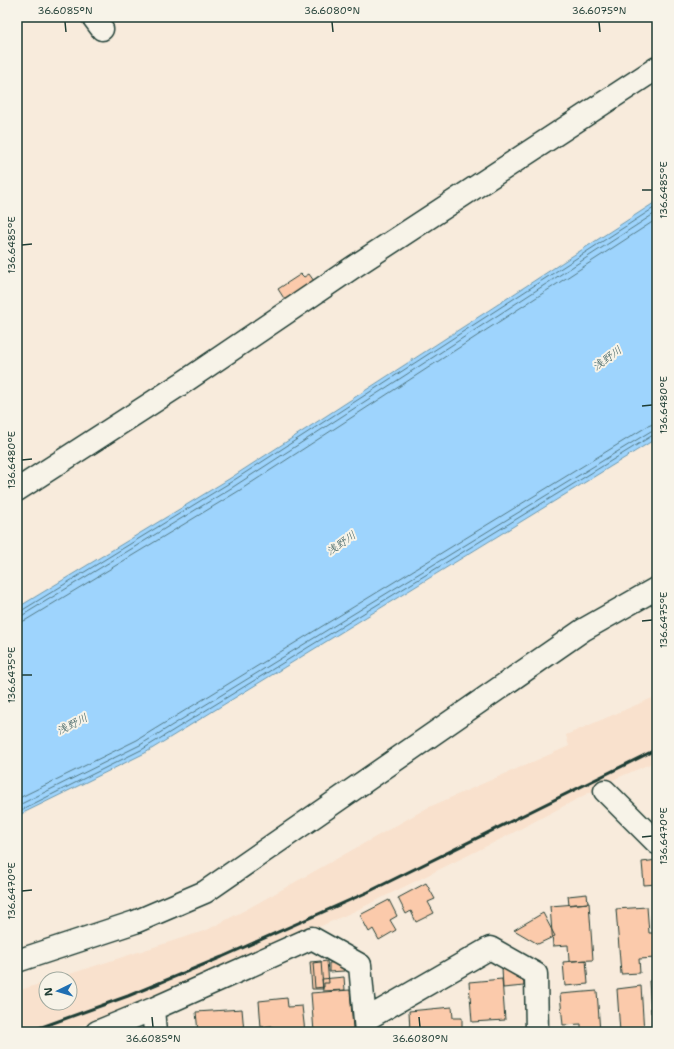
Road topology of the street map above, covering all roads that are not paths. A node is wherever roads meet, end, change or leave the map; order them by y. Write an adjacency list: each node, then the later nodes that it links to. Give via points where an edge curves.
1 (657, 68): 2 (street)
2 (17, 490)
3 (657, 588): 6 (street, via 583,630 205,892 135,922)
4 (605, 791): 5 (street)
5 (657, 843)
6 (17, 960)
7 (153, 1009): 8 (street, via 312,938 360,965); 9 (street); 10 (street)
8 (366, 1026): 11 (street, via 490,948 536,974)
9 (97, 1032)
10 (155, 1032)
11 (537, 1032)

